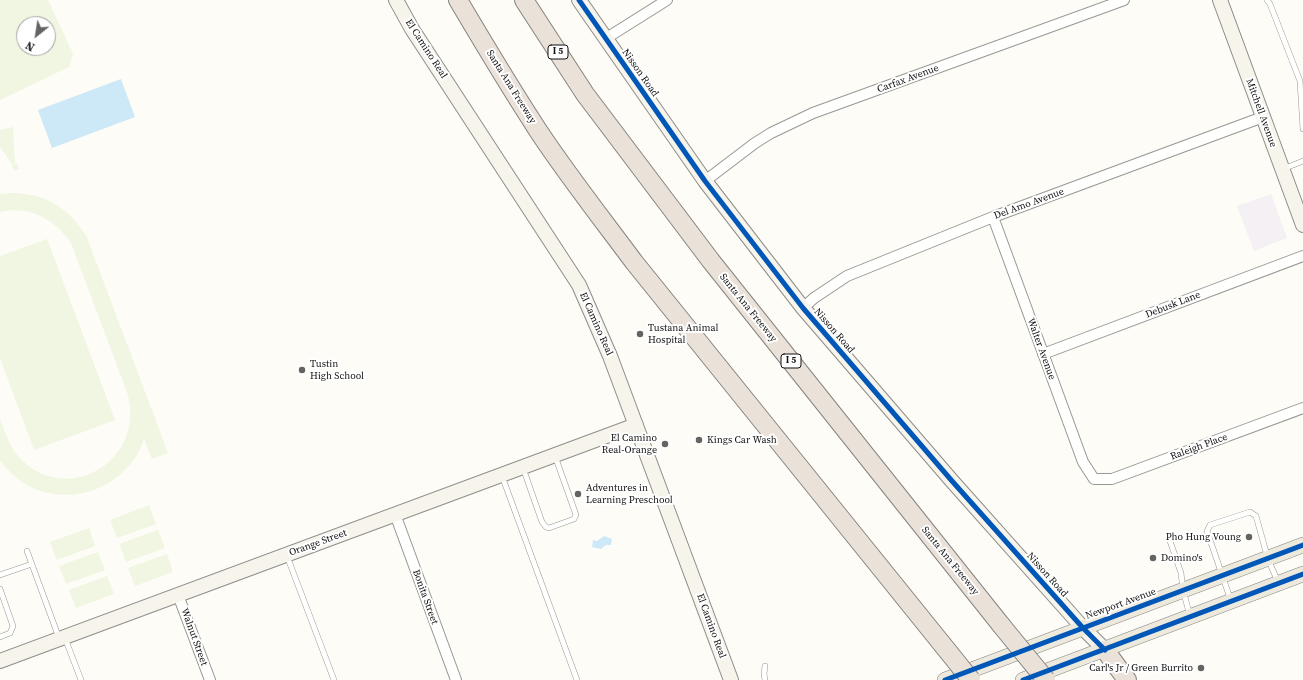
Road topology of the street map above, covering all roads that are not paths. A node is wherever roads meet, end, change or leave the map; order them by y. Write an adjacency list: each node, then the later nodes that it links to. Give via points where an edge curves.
1 (396, 0): 21 (street, El Camino Real, via 412,29 579,285)
2 (458, 0): 56 (highway, Santa Ana Freeway, bridge, via 496,64 588,202)
3 (579, 0): 9 (street, Nisson Road)
4 (667, 0): 9 (street)
5 (1124, 0): 14 (street, Carfax Avenue, via 813,113 755,143)
6 (1220, 0): 10 (street, Mitchell Avenue)
7 (1267, 0): 11 (lane, via 1300,81)
8 (528, 4): 58 (highway, Santa Ana Freeway / I 5, bridge, via 585,94 710,261)
9 (606, 39): 14 (street, Nisson Road)
10 (1263, 117): 13 (street, Mitchell Avenue); 15 (street, Del Amo Avenue)
11 (1303, 129)
12 (1303, 161): 13 (lane)
13 (1282, 169): 16 (street, Mitchell Avenue)
14 (705, 181): 18 (street, Nisson Road)
15 (993, 217): 18 (street, Del Amo Avenue, via 846,276); 19 (street, Walter Avenue)
16 (1303, 225)
17 (1303, 256): 19 (street, Debusk Lane)
18 (803, 308): 42 (street, Nisson Road)
19 (1043, 354): 25 (street, Walter Avenue, via 1083,462)
20 (1303, 408): 25 (street, Raleigh Place, via 1112,479)
21 (636, 425): 22 (street, Orange Street); 53 (street, El Camino Real)
22 (554, 455): 23 (street, Orange Street); 23 (lane, via 575,512 574,519 546,527)
23 (523, 467): 24 (street, Orange Street)
24 (502, 475): 26 (street, Orange Street); 52 (lane)
25 (1094, 479)
26 (395, 514): 30 (street, Orange Street); 51 (street, Bonita Street)
27 (1169, 538): 38 (lane, via 1181,572)
28 (1303, 546): 31 (main road, Newport Avenue)
29 (27, 551): 32 (lane)
30 (286, 555): 39 (street, Orange Street); 50 (lane)
31 (1268, 559): 35 (main road, Newport Avenue); 35 (lane, via 1256,516 1250,512 1210,525 1207,531); 36 (lane)
32 (32, 564): 34 (lane); 44 (lane)
33 (1303, 574): 36 (main road)
34 (0, 575)
35 (1223, 576): 38 (main road, Newport Avenue); 40 (lane)
36 (1279, 583): 40 (main road)
37 (0, 589): 43 (lane, via 13,626 10,633)
38 (1183, 590): 41 (lane); 42 (main road, Newport Avenue)
39 (178, 595): 44 (street, Orange Street); 49 (street, Walnut Street)
40 (1232, 601): 41 (main road)
41 (1190, 617): 45 (main road)
42 (1082, 628): 45 (street, Nisson Road); 55 (main road, Newport Avenue)
43 (0, 637)
44 (62, 638): 46 (street, Orange Street); 48 (lane)
45 (1105, 650): 57 (main road); 59 (highway)
46 (0, 661)
47 (766, 666): 54 (lane)
48 (81, 680)
49 (210, 680)
50 (334, 680)
51 (456, 680)
52 (577, 680)
53 (731, 680)
54 (765, 680)
55 (945, 680)
56 (971, 680)
57 (1023, 680)
58 (1046, 680)
59 (1127, 680)

